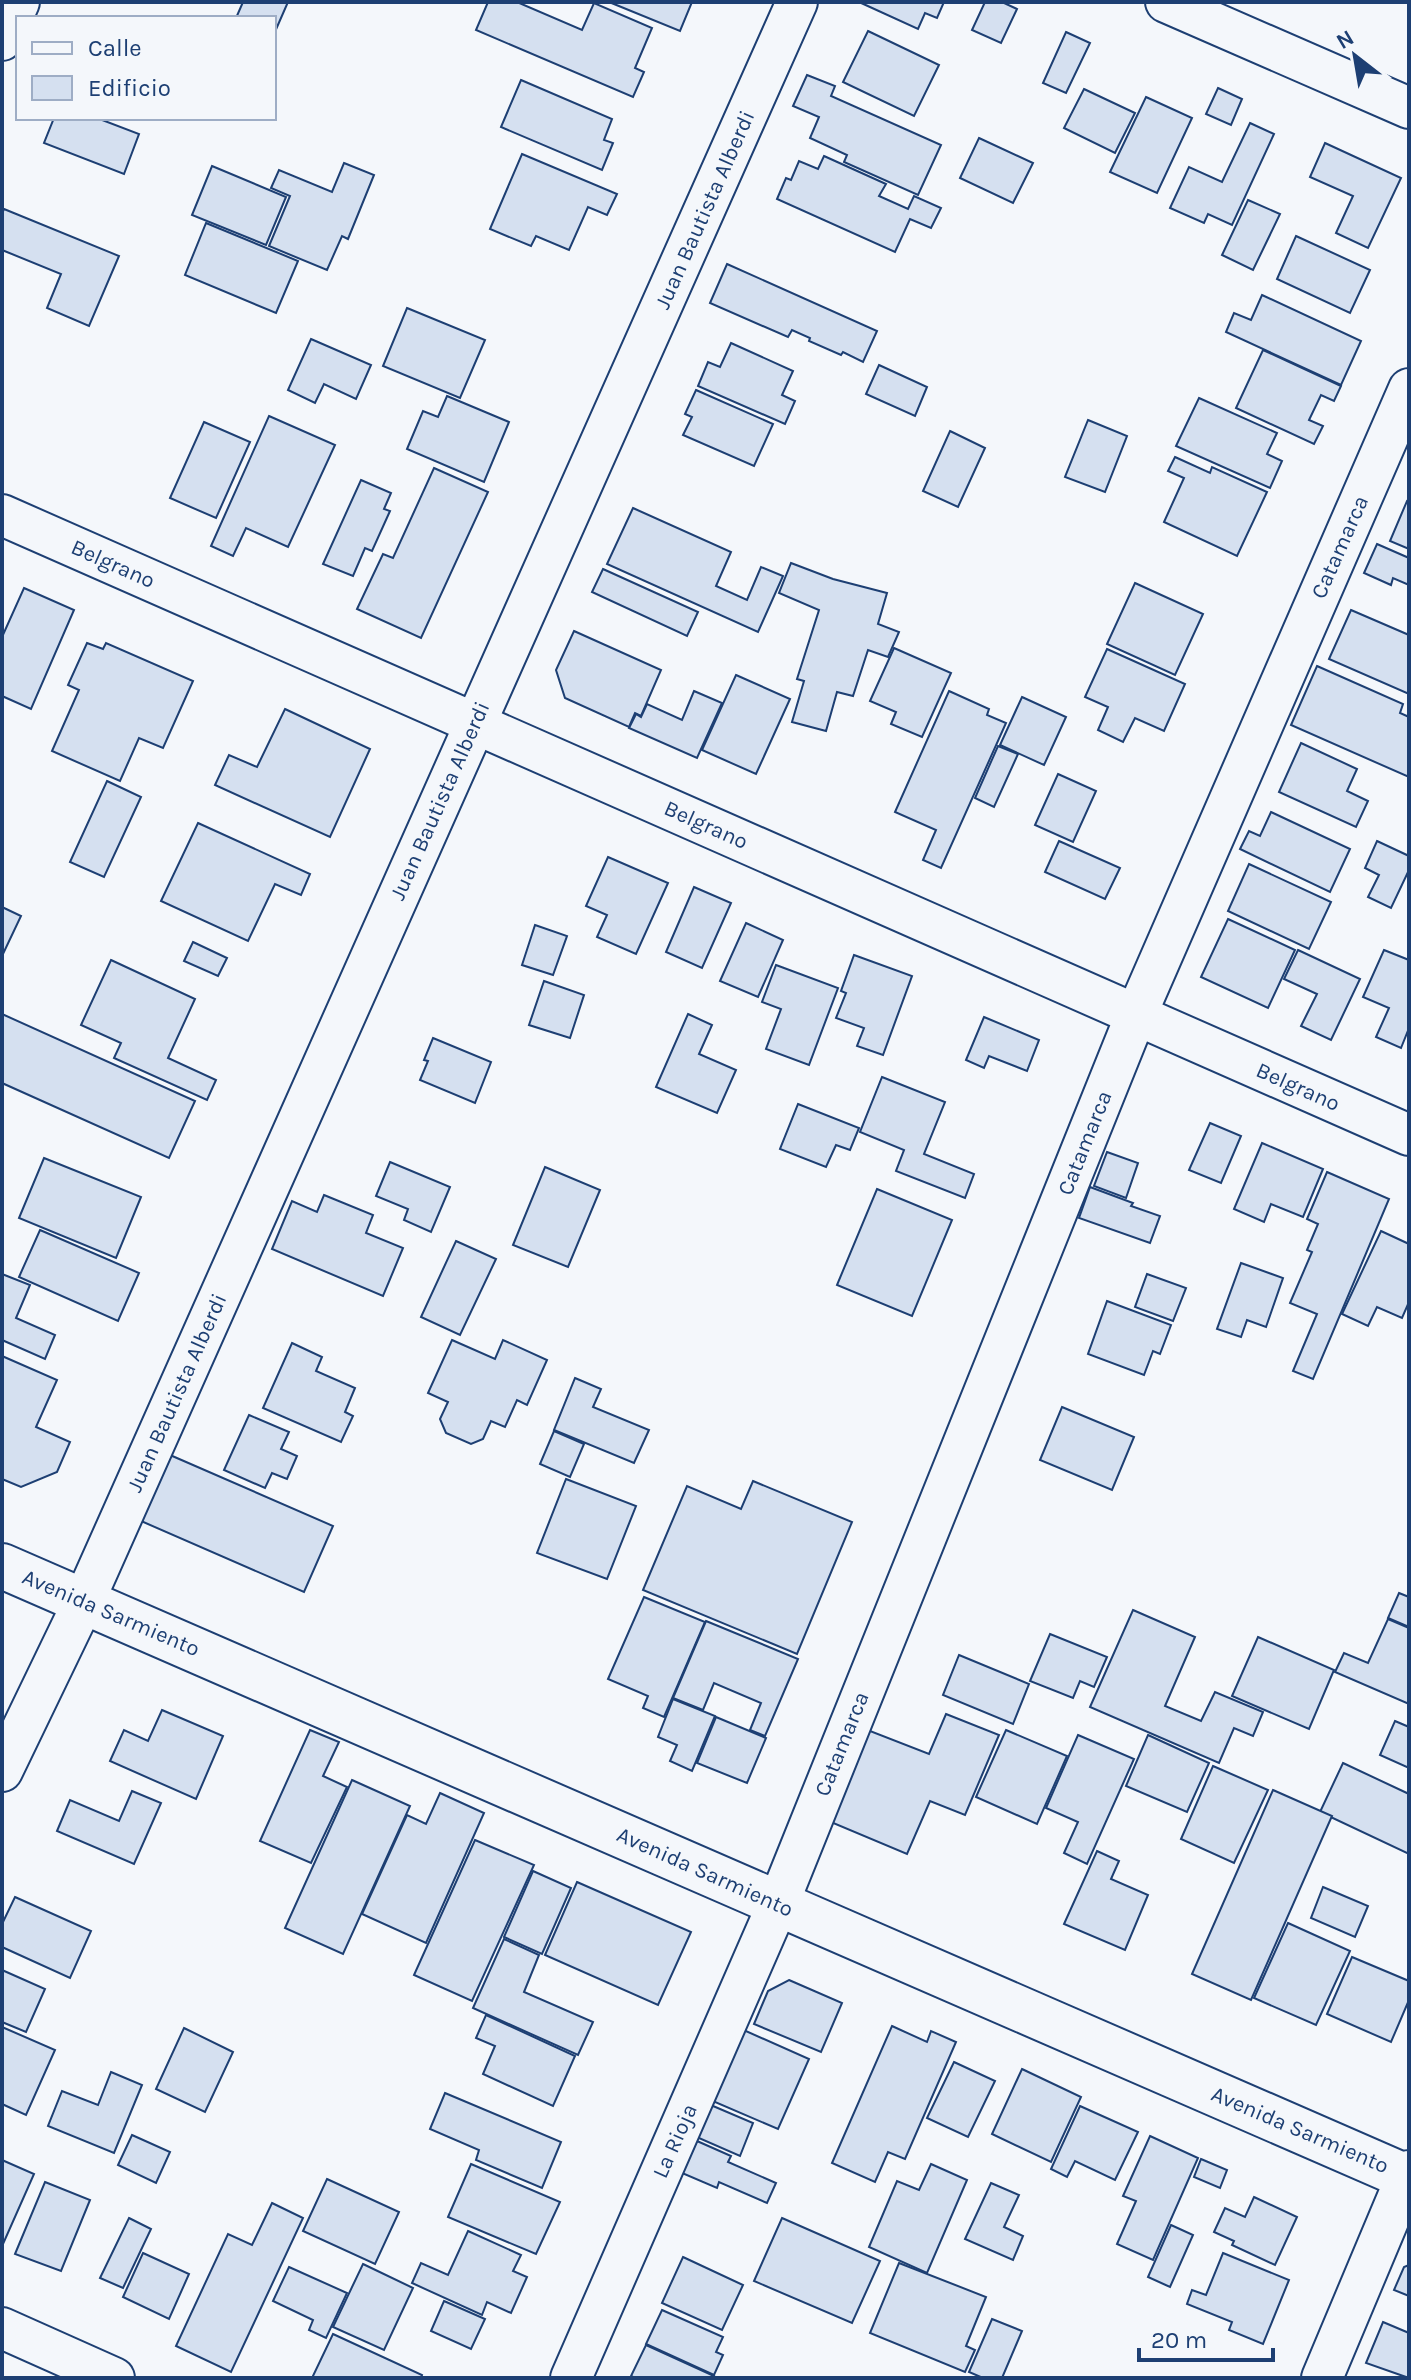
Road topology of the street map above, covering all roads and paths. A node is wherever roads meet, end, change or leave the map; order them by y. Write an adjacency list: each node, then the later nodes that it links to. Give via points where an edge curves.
1 (19, 2): 4 (street)
2 (797, 2): 8 (street, Juan Bautista Alberdi)
3 (1166, 2): 5 (street)
4 (2, 40)
5 (1409, 108)
6 (1409, 389): 9 (street, Catamarca)
7 (2, 515): 8 (street, Belgrano)
8 (475, 723): 9 (street, Belgrano); 12 (street, Juan Bautista Alberdi)
9 (1136, 1015): 10 (street, Belgrano); 14 (street, Catamarca)
10 (1409, 1135)
11 (2, 1566): 12 (main road, Avenida Sarmiento)
12 (84, 1601): 13 (street, Juan Bautista Alberdi); 14 (main road, Avenida Sarmiento)
13 (2, 1771)
14 (778, 1904): 15 (main road, Avenida Sarmiento); 18 (street, La Rioja)
15 (1408, 2175): 19 (street)
16 (2, 2328): 17 (street)
17 (114, 2378)
18 (571, 2378)
19 (1322, 2378)

